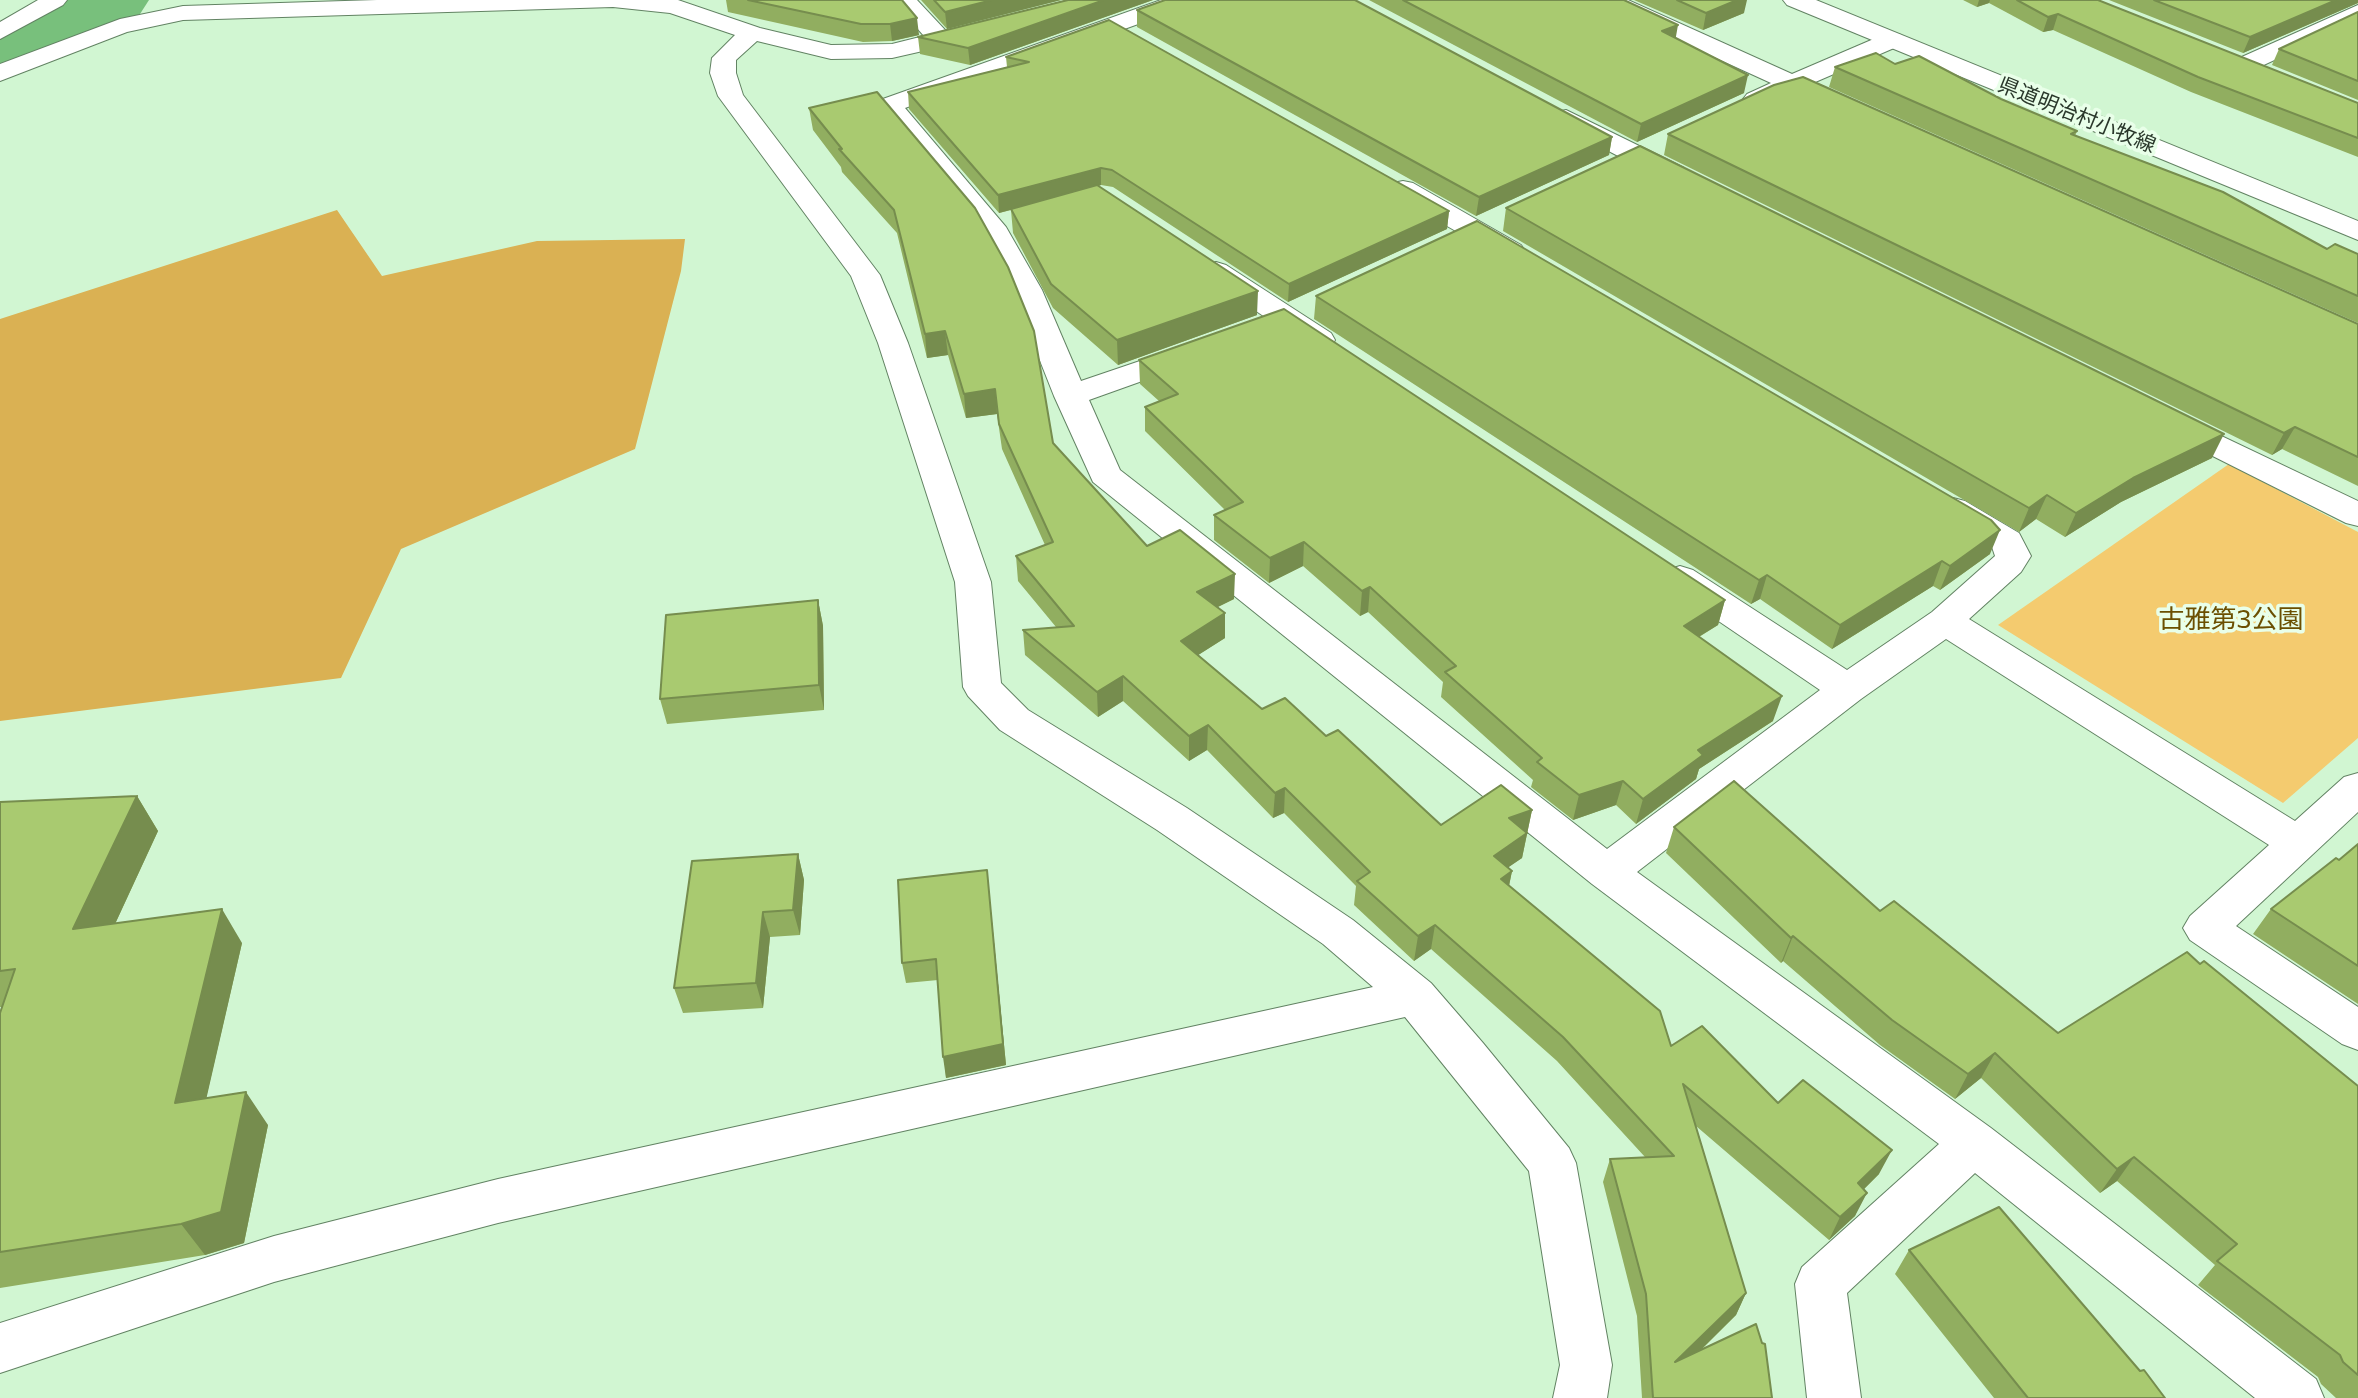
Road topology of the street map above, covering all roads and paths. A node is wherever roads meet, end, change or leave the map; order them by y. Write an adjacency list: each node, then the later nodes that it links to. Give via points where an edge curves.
1 (55, 0): 12 (street)
2 (904, 0): 15 (street)
3 (1183, 0): 10 (street)
4 (1608, 0): 21 (street)
5 (1796, 0): 16 (street, 県道明治村小牧線)
6 (1859, 0): 22 (street, 県道明治村小牧線)
7 (2339, 0): 9 (street)
8 (456, 3): 13 (street, via 613,0 673,6); 19 (street, via 150,18)
9 (2358, 10): 18 (street)
10 (1111, 25): 14 (street); 33 (street, via 889,105 1004,223)
11 (999, 27): 15 (street)
12 (0, 32)
13 (752, 33): 15 (street, via 831,52 892,51); 43 (street, via 724,58 723,73 731,96 865,275 893,344 973,582 982,687 1014,720 1172,818 1315,917)
14 (1136, 38)
15 (940, 40)
16 (1892, 40): 21 (street); 28 (street, 県道明治村小牧線)
17 (2219, 55): 18 (street)
18 (2244, 65): 20 (street)
19 (0, 73)
20 (2269, 76)
21 (1791, 83): 23 (street); 25 (street)
22 (2077, 89)
23 (1829, 100)
24 (1539, 103): 27 (street)
25 (1731, 111)
26 (1379, 176): 30 (street)
27 (1698, 186)
28 (2358, 230)
29 (1194, 257): 31 (street)
30 (1537, 266)
31 (1299, 312): 32 (street); 33 (street)
32 (1344, 356)
33 (1070, 396): 42 (street, via 1105,475)
34 (2146, 410): 36 (street)
35 (1923, 492): 38 (street, via 2007,541 2014,556)
36 (2358, 515)
37 (1653, 561): 39 (street)
38 (1945, 621): 39 (street); 41 (street)
39 (1847, 690): 42 (street)
40 (2358, 788): 41 (street)
41 (2298, 844): 44 (street, via 2205,928)
42 (1607, 872): 45 (street)
43 (1415, 996): 46 (street, via 498,1201 274,1259); 47 (street, via 1552,1163 1586,1365)
44 (2358, 1031)
45 (1973, 1143): 48 (street, via 1820,1284); 49 (street)
46 (0, 1348)
47 (1580, 1398)
48 (1834, 1398)
49 (2297, 1398)

